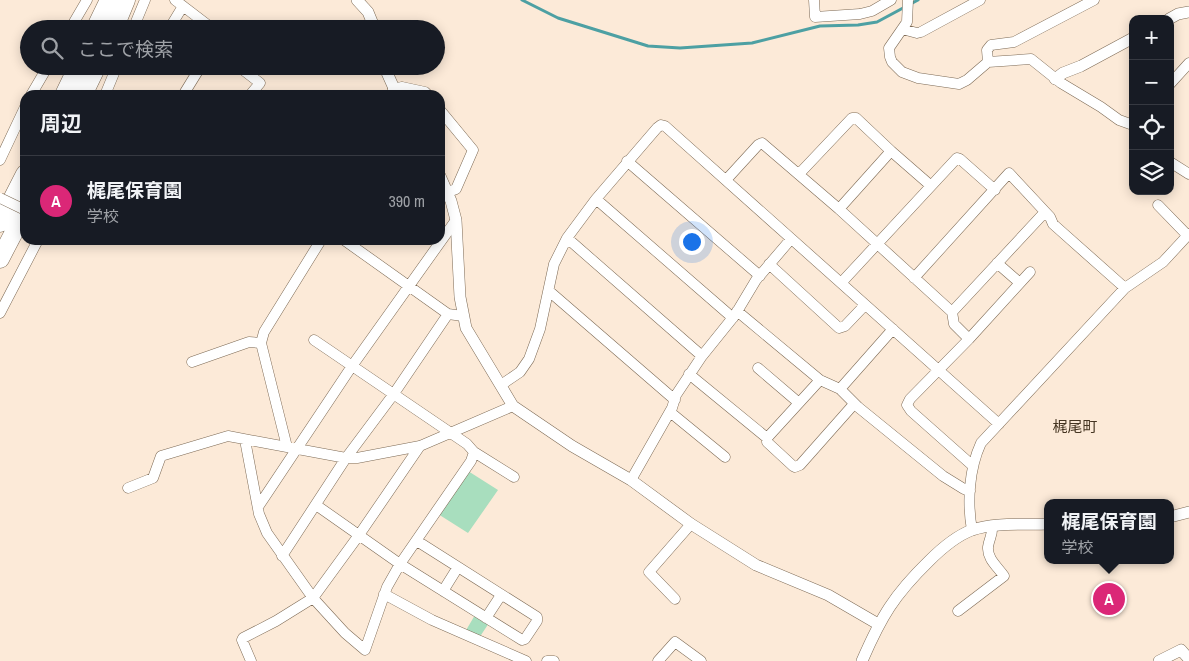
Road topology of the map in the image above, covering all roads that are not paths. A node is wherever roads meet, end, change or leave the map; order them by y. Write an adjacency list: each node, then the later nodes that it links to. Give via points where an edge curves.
1 (87, 0): 12 (street)
2 (109, 0): 13 (highway)
3 (126, 0): 14 (highway)
4 (145, 0): 15 (street)
5 (357, 0): 18 (street)
6 (814, 0): 7 (street, via 815,17 860,14)
7 (890, 0)
8 (908, 0): 19 (street, via 907,22)
9 (980, 0): 19 (street, via 921,32)
10 (1094, 0): 21 (street, via 1014,42 991,45 987,50)
11 (179, 3): 16 (street); 17 (street)
12 (75, 20)
13 (100, 20)
14 (118, 20)
15 (137, 20)
16 (172, 20)
17 (201, 20)
18 (371, 20)
19 (902, 29): 21 (street, via 891,44 890,57 898,69 912,77 959,84)
20 (1129, 40): 30 (street)
21 (988, 62): 30 (street, via 1030,59)
22 (1189, 63): 31 (street)
23 (43, 75): 32 (street)
24 (74, 75): 33 (highway)
25 (93, 75): 34 (highway)
26 (113, 75): 35 (street)
27 (195, 75): 36 (street)
28 (250, 75): 37 (street, via 260,83)
29 (388, 75): 38 (street)
30 (1055, 79): 43 (street, via 1118,120)
31 (1174, 80)
32 (35, 90)
33 (66, 90)
34 (85, 90)
35 (107, 90)
36 (186, 90)
37 (254, 90)
38 (394, 90)
39 (398, 90): 40 (street, via 402,87)
40 (416, 90)
41 (445, 116): 55 (street, via 473,150 456,189)
42 (20, 118): 45 (street)
43 (1129, 124)
44 (891, 151): 48 (street, via 856,118 852,118); 52 (street); 60 (street)
45 (0, 160)
46 (627, 161): 50 (street, via 663,125); 57 (street); 78 (street)
47 (1174, 165): 49 (street)
48 (799, 174): 50 (street, via 762,143); 60 (street)
49 (1189, 174)
50 (726, 180): 68 (street)
51 (20, 184): 64 (highway)
52 (930, 185): 54 (street, via 958,157); 69 (street)
53 (445, 186): 55 (street)
54 (995, 190): 61 (street, via 1009,173); 79 (street)
55 (448, 192): 62 (street)
56 (0, 198): 59 (street, bridge)
57 (596, 199): 67 (street); 89 (street)
58 (1158, 206): 66 (street)
59 (20, 208)
60 (839, 209): 69 (street)
61 (1044, 212): 75 (street); 83 (street, via 1053,224)
62 (456, 220): 65 (street); 90 (street)
63 (20, 221): 74 (highway)
64 (0, 224)
65 (445, 235)
66 (1188, 235): 83 (street, via 1163,262)
67 (567, 238): 84 (street, via 554,264); 95 (street)
68 (791, 239): 76 (street); 80 (street)
69 (876, 244): 79 (street); 80 (street)
70 (35, 245): 87 (street)
71 (318, 245): 94 (street, via 264,332)
72 (351, 245): 82 (street)
73 (438, 245): 82 (street)
74 (0, 259)
75 (997, 263): 81 (street); 86 (street)
76 (770, 264): 78 (street); 85 (street, via 839,328)
77 (1030, 272): 81 (street)
78 (760, 276): 89 (street)
79 (914, 278): 86 (street)
80 (841, 283): 85 (street)
81 (1020, 283): 92 (street)
82 (408, 286): 88 (street); 97 (street)
83 (1125, 288): 110 (street)
84 (549, 291): 102 (street, via 529,359 522,370); 105 (street)
85 (865, 305): 91 (street)
86 (952, 312): 92 (street, via 954,324)
87 (0, 313)
88 (448, 314): 90 (street); 104 (street)
89 (735, 314): 95 (street); 101 (street)
90 (463, 316): 102 (street, via 469,334)
91 (893, 329): 99 (street); 103 (street)
92 (969, 339): 99 (street)
93 (314, 340): 97 (street)
94 (261, 343): 96 (street, via 249,342); 115 (street)
95 (702, 356): 100 (street)
96 (192, 362)
97 (352, 366): 104 (street); 115 (street)
98 (758, 368): 106 (street)
99 (939, 370): 110 (street); 119 (street, via 909,401 908,407)
100 (690, 374): 105 (street); 112 (street)
101 (820, 380): 103 (street); 106 (street)
102 (501, 385): 108 (street)
103 (840, 389): 107 (street)
104 (393, 395): 111 (street); 117 (street)
105 (675, 400): 109 (street)
106 (799, 403): 112 (street)
107 (854, 404): 112 (street, via 798,467 767,442); 123 (street, via 943,476)
108 (513, 406): 111 (street); 121 (street)
109 (670, 412): 118 (street); 121 (street)
110 (999, 424): 119 (street, via 981,443)
111 (451, 434): 114 (street); 116 (street)
112 (767, 438)
113 (245, 440): 115 (street); 122 (street, via 228,436 162,456 153,478); 125 (street)
114 (420, 446): 117 (street); 132 (street)
115 (292, 448): 117 (street); 125 (street)
116 (474, 452): 120 (street); 133 (street)
117 (346, 458): 124 (street)
118 (725, 458)
119 (973, 466): 123 (street)
120 (514, 477)
121 (631, 480): 128 (street)
122 (128, 488)
123 (970, 491): 131 (street)
124 (316, 505): 132 (street); 134 (street)
125 (258, 507): 134 (street, via 264,529)
126 (1189, 512): 127 (street)
127 (1174, 516)
128 (691, 524): 141 (street, via 648,572); 144 (street, via 756,565 828,595)
129 (1044, 524): 130 (street)
130 (992, 526): 131 (street); 142 (street, via 988,553 1004,576)
131 (972, 530): 144 (street, via 952,541 914,575)
132 (359, 535): 135 (street); 140 (street)
133 (417, 541): 135 (street); 136 (street)
134 (282, 556): 140 (street)
135 (400, 564): 137 (street); 138 (street)
136 (458, 567): 137 (street); 139 (street)
137 (443, 590): 143 (street)
138 (384, 594): 140 (street, via 365,650); 148 (street, via 432,620)
139 (501, 594): 143 (street); 143 (street, via 537,621 522,640)
140 (313, 598): 147 (street, via 243,638)
141 (675, 599)
142 (958, 611)
143 (486, 618)
144 (878, 624): 153 (street)
145 (1185, 647): 146 (street); 154 (street)
146 (1189, 659)
147 (251, 661)
148 (526, 661)
149 (546, 661): 150 (street)
150 (554, 661)
151 (658, 661): 152 (street, via 674,642)
152 (701, 661)
153 (862, 661)
154 (1159, 661)

